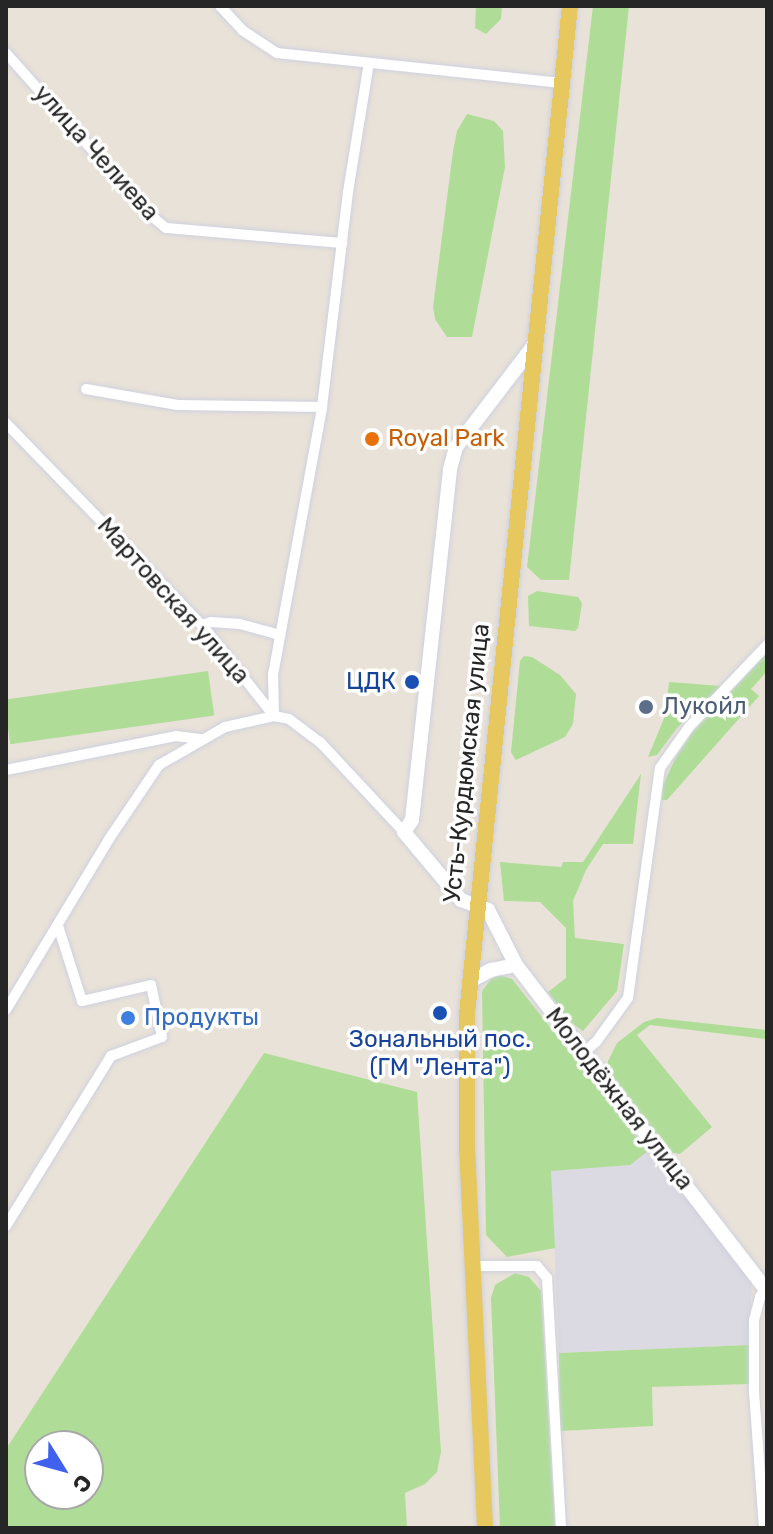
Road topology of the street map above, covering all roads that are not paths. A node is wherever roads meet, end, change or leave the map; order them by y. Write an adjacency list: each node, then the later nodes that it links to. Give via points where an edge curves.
1 (220, 6): 4 (street, via 242,30 277,53)
2 (570, 6): 5 (main road, Усть-Курдюмская улица)
3 (6, 53): 6 (street, улица Челиева, via 166,228)
4 (369, 63): 5 (street); 6 (street)
5 (561, 83): 7 (main road, Усть-Курдюмская улица)
6 (342, 243): 9 (street)
7 (534, 345): 17 (street, via 456,447 412,820); 18 (main road, Усть-Курдюмская улица)
8 (86, 389): 9 (street, via 178,405)
9 (322, 407): 12 (street)
10 (6, 423): 11 (street, Мартовская улица)
11 (202, 625): 12 (street, via 240,624); 14 (street, Мартовская улица)
12 (280, 635): 14 (street, via 273,675)
13 (767, 645): 23 (street, via 689,727 660,768 628,998)
14 (274, 716): 15 (street, via 225,727); 17 (street, Мартовская улица, via 289,719 320,742)
15 (202, 739): 16 (street, via 176,736); 19 (street, via 159,765)
16 (6, 770)
17 (404, 832): 18 (street, Мартовская улица, via 461,900)
18 (477, 904): 20 (street, Молодёжная улица, via 488,910); 21 (main road, Усть-Курдюмская улица)
19 (58, 926): 22 (street); 24 (street, via 82,1001 151,985 162,1037 111,1056)
20 (516, 965): 21 (street); 23 (street, Молодёжная улица)
21 (470, 981): 25 (main road, Усть-Курдюмская улица)
22 (6, 1010)
23 (582, 1054): 26 (street, Молодёжная улица)
24 (6, 1226)
25 (471, 1266): 27 (main road, Усть-Курдюмская улица); 28 (street, via 537,1266 547,1278)
26 (766, 1290): 29 (street, via 754,1320)
27 (485, 1528)
28 (561, 1528)
29 (764, 1528)

